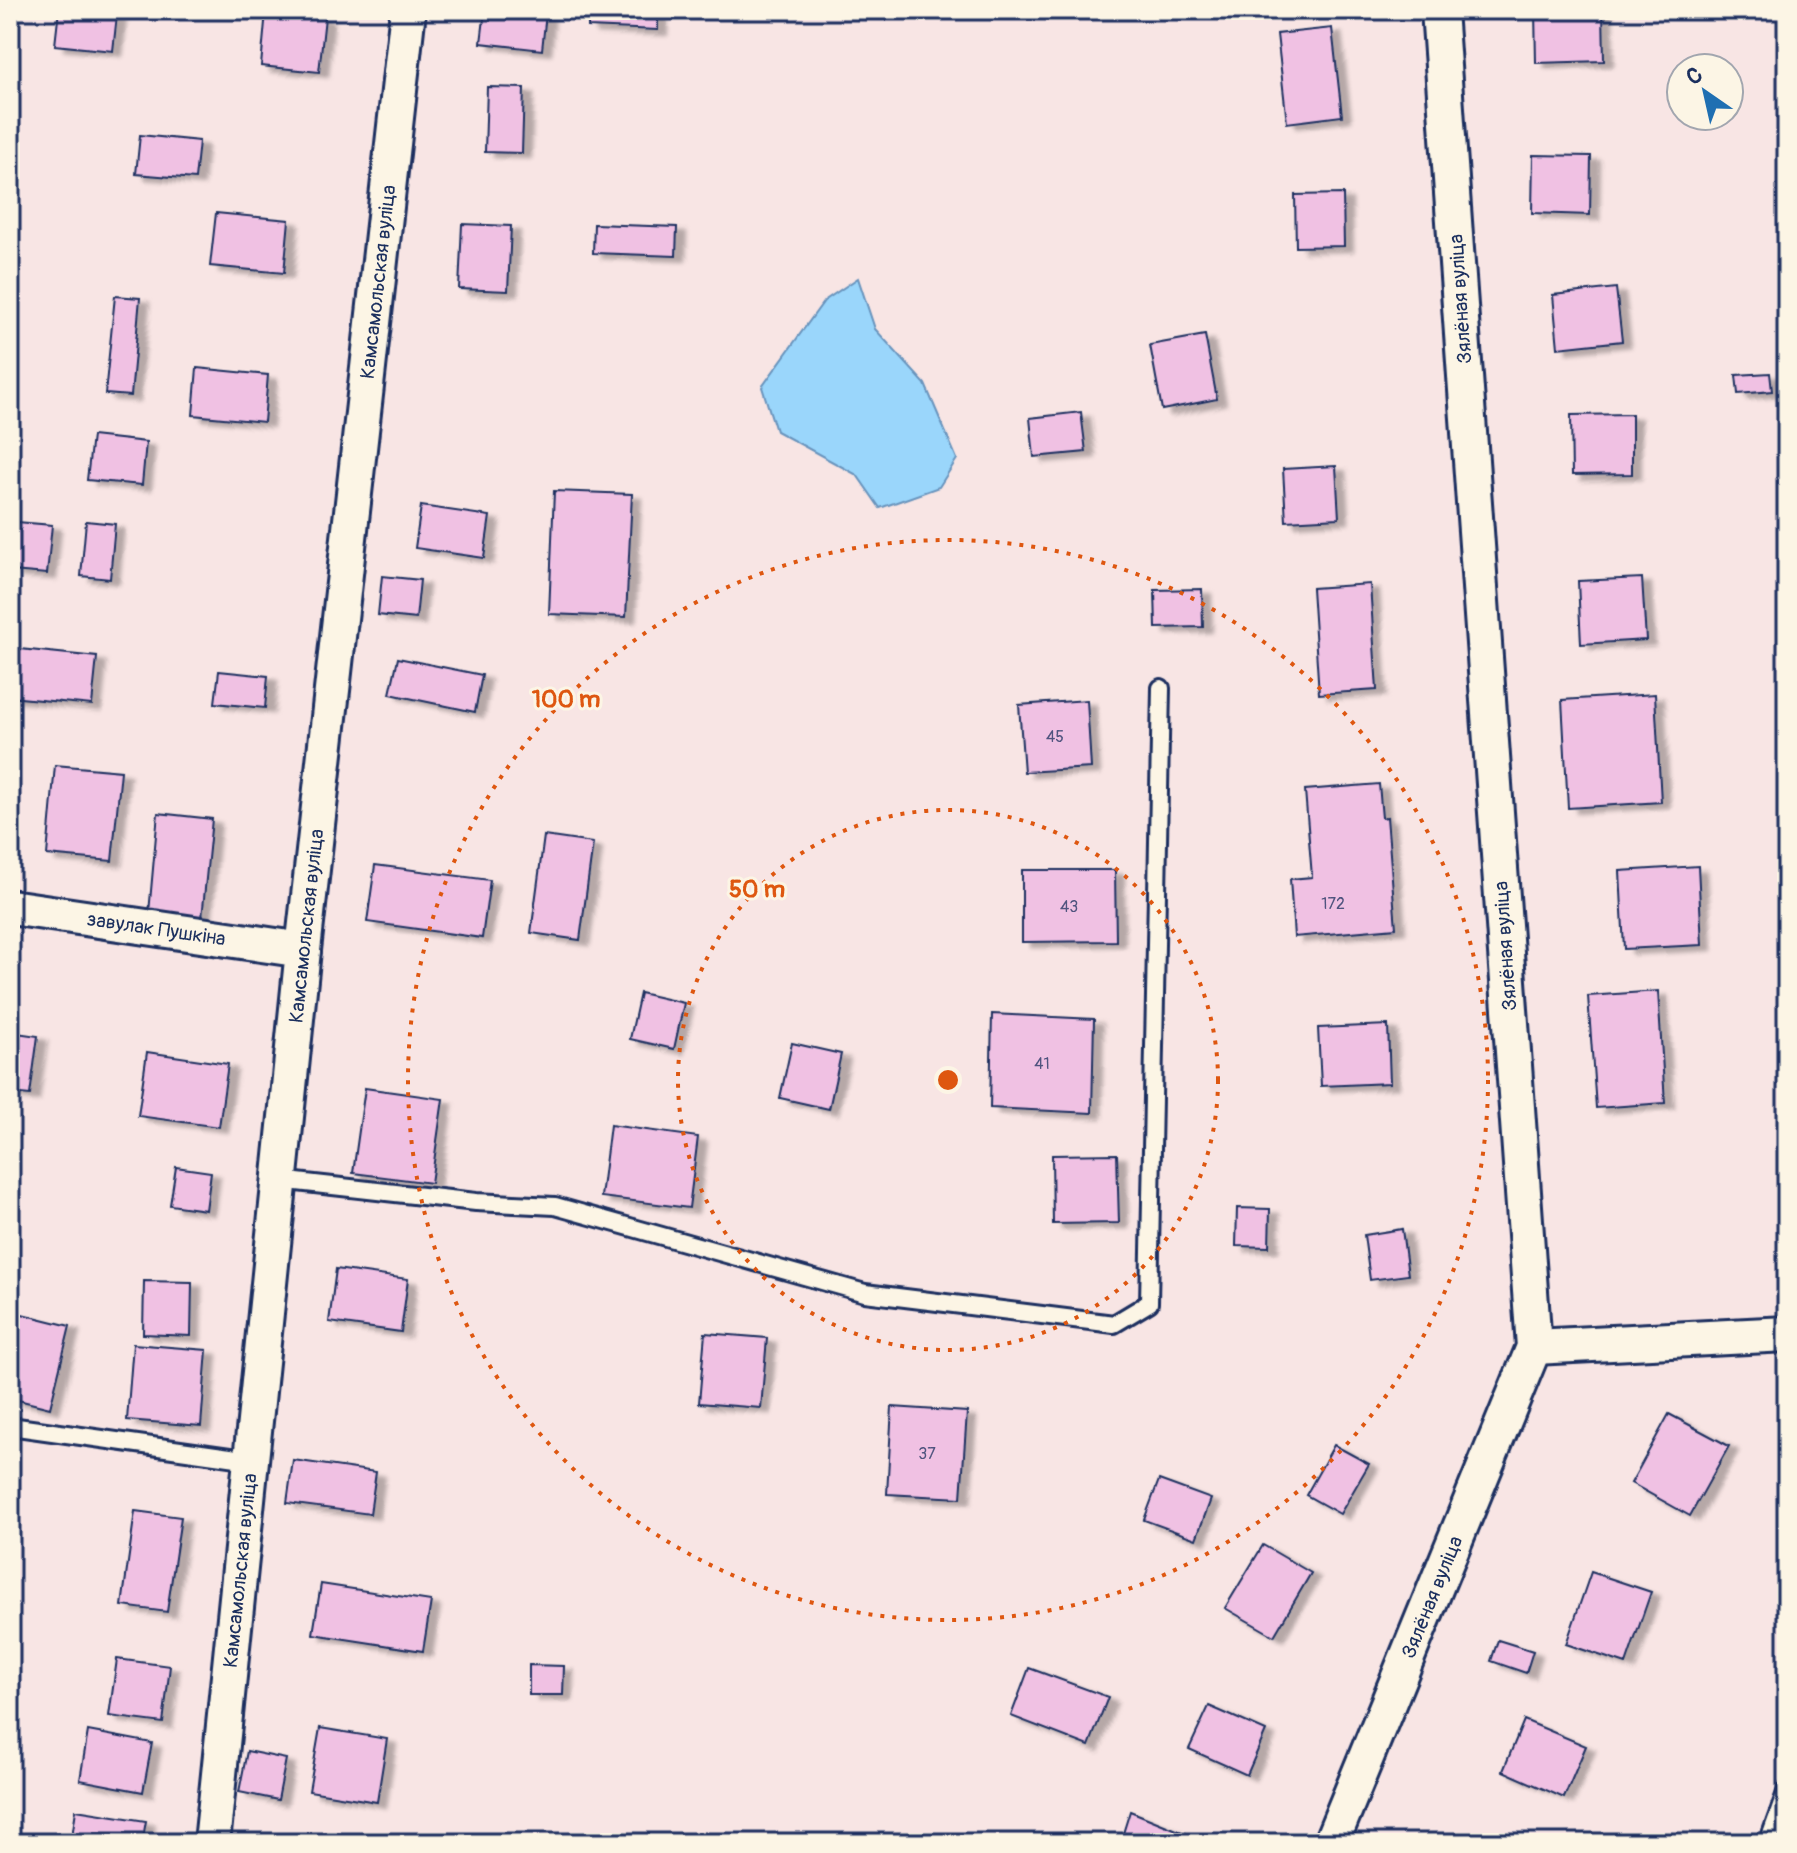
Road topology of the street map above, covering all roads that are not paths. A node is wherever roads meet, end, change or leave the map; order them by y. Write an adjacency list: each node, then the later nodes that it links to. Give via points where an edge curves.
1 (408, 10): 5 (street, Камсамольская вуліца)
2 (1439, 10): 8 (street, Зялёная вуліца)
3 (1161, 688): 6 (lane, via 1149,1303 1114,1324 865,1293 555,1206)
4 (10, 907): 5 (street, завулак Пушкіна)
5 (303, 950): 6 (street, Камсамольская вуліца)
6 (279, 1180): 10 (street, Камсамольская вуліца)
7 (1787, 1334): 8 (street)
8 (1534, 1347): 13 (street, Зялёная вуліца)
9 (10, 1426): 10 (lane)
10 (251, 1460): 12 (street, Камсамольская вуліца)
11 (1787, 1790): 14 (lane)
12 (212, 1843)
13 (1331, 1843)
14 (1768, 1843)

